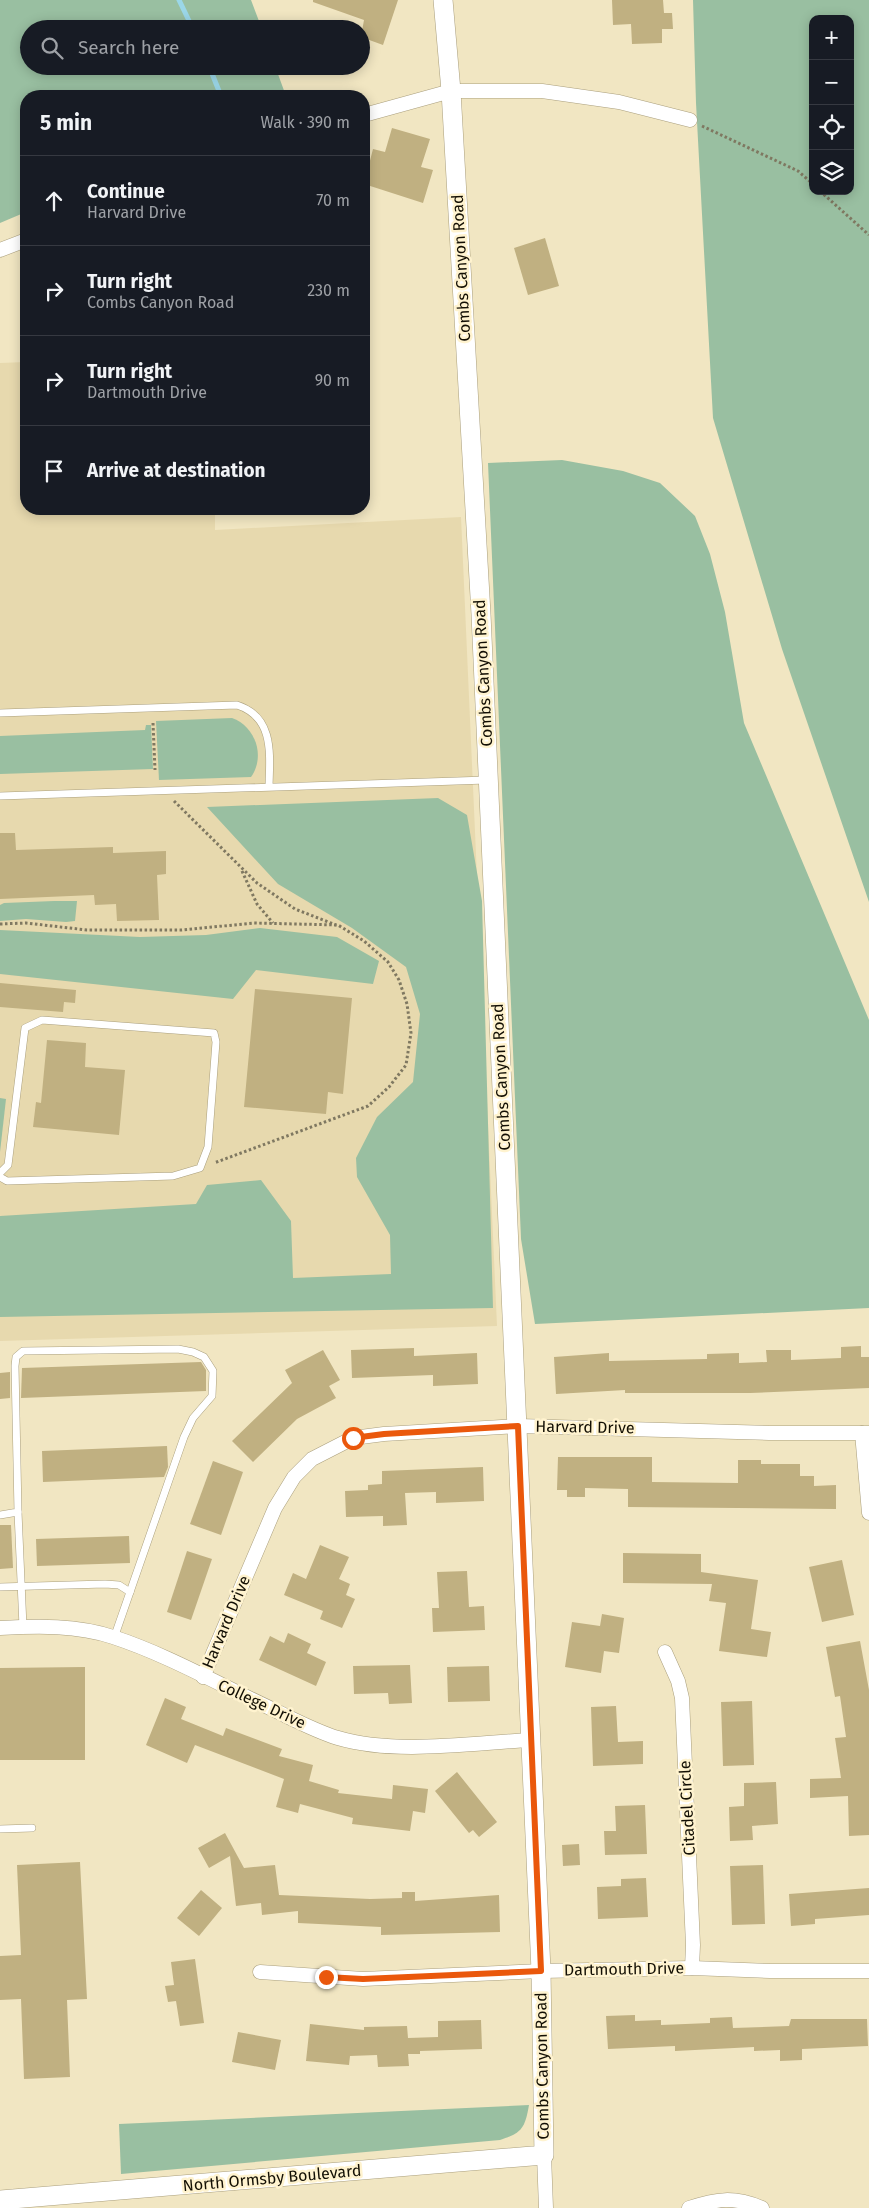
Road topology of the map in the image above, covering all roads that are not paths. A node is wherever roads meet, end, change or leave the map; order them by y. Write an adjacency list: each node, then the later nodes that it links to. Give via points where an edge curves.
1 (443, 0): 2 (street, Combs Canyon Road)
2 (451, 91): 3 (street); 4 (street, via 542,91 619,102); 8 (street, Combs Canyon Road)
3 (370, 114)
4 (690, 120)
5 (20, 242): 6 (street)
6 (0, 250)
7 (0, 713): 9 (lane, via 237,705 257,716 264,727 268,739)
8 (488, 780): 9 (lane); 13 (street, Combs Canyon Road)
9 (269, 786): 10 (lane)
10 (0, 796)
11 (0, 1172): 12 (lane, via 8,1165 25,1028 42,1020 214,1033 208,1146 200,1168 173,1176 6,1181)
12 (0, 1177)
13 (518, 1426): 14 (street, Harvard Drive); 25 (street, Harvard Drive, via 353,1438 312,1459 294,1477 275,1508); 26 (street, Combs Canyon Road)
14 (866, 1433): 16 (street)
15 (18, 1512): 17 (lane); 18 (lane); 20 (lane, via 15,1373 16,1357 23,1351 178,1349 204,1358 213,1371 212,1396 193,1418 184,1437)
16 (869, 1512)
17 (0, 1515)
18 (21, 1586): 19 (lane); 20 (lane, via 105,1584); 21 (lane)
19 (0, 1587)
20 (130, 1592): 23 (lane)
21 (23, 1627): 22 (street, College Drive); 23 (street, College Drive, via 70,1628)
22 (0, 1628)
23 (114, 1638): 25 (street, College Drive)
24 (665, 1652): 29 (street, Citadel Circle, via 682,1698)
25 (203, 1676): 26 (street, College Drive, via 300,1722 365,1744 408,1746)
26 (531, 1740): 30 (street, Combs Canyon Road)
27 (32, 1828): 28 (lane)
28 (0, 1829)
29 (692, 1968): 30 (street, Dartmouth Drive); 31 (street, Dartmouth Drive)
30 (541, 1971): 32 (street, Dartmouth Drive, via 363,1979); 33 (street, Combs Canyon Road)
31 (869, 1971)
32 (260, 1972)
33 (544, 2155): 34 (street, North Ormsby Boulevard); 35 (street)
34 (0, 2200)
35 (546, 2208)
36 (689, 2208): 37 (street, via 715,2200 742,2201)
37 (762, 2208)

